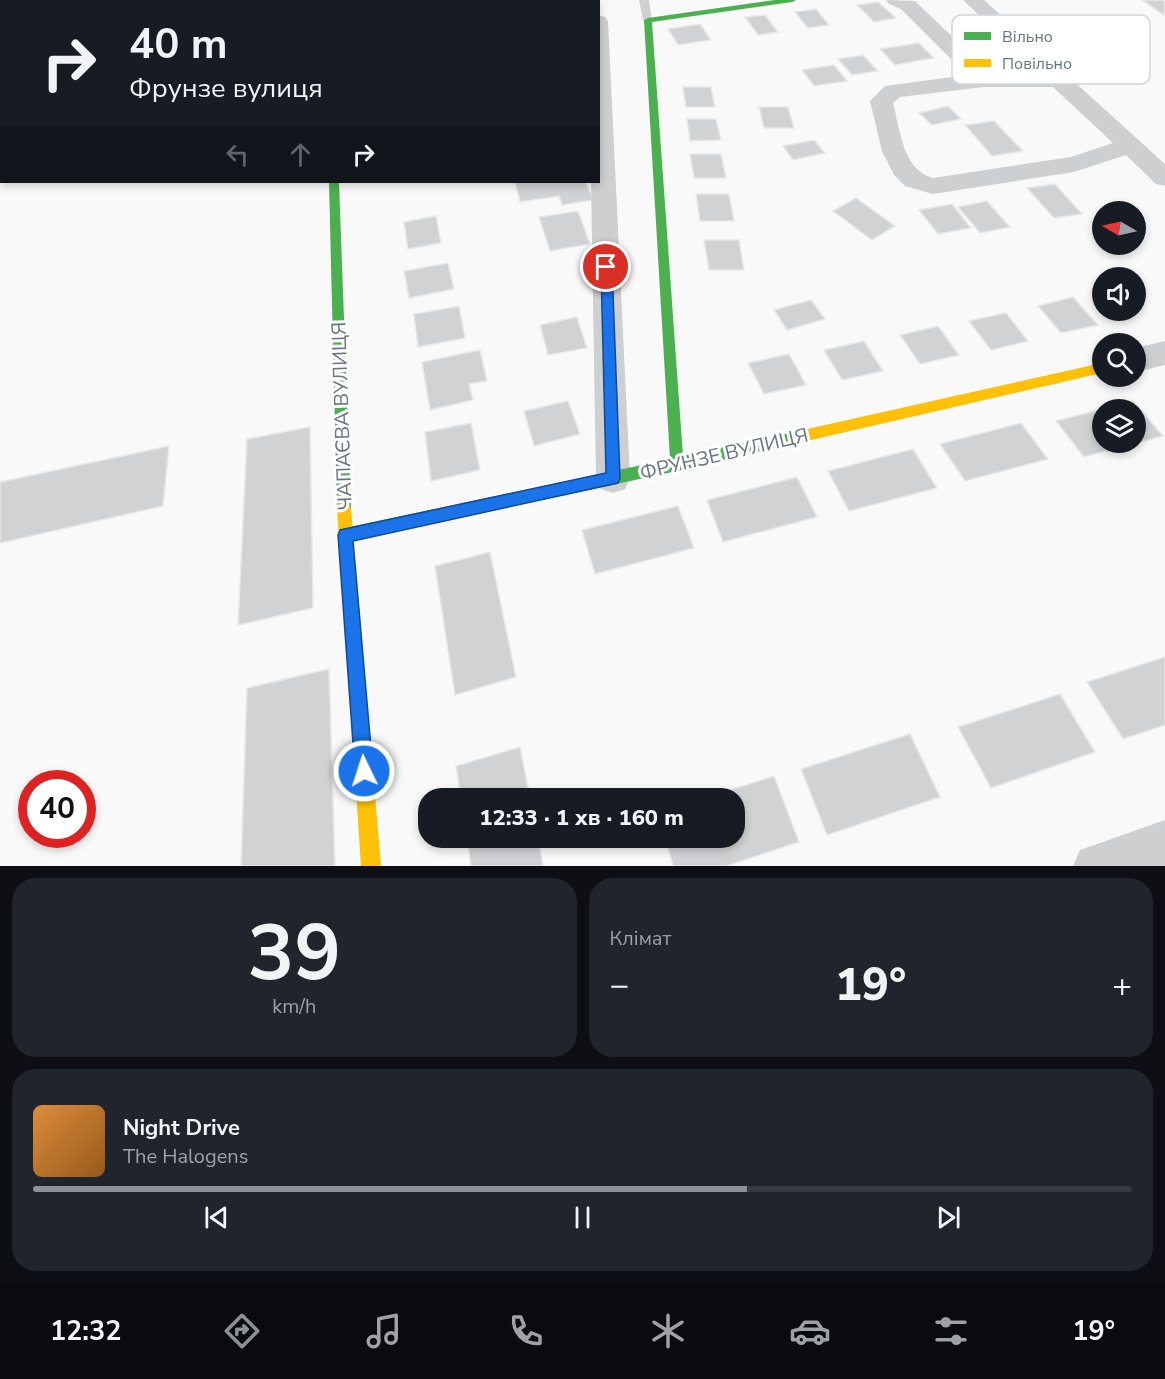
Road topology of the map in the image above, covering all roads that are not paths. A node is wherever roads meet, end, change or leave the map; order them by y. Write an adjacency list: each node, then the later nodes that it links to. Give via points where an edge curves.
1 (645, 0): 6 (lane)
2 (792, 0): 6 (street)
3 (896, 0): 7 (street, via 908,5)
4 (973, 0): 5 (street)
5 (989, 15)
6 (648, 20): 17 (street)
7 (952, 48)
8 (600, 64): 18 (street)
9 (952, 84): 11 (street, via 893,91 881,101 898,161 915,181 933,186 1074,164)
10 (1063, 84): 11 (street)
11 (1130, 146): 12 (street)
12 (1165, 178)
13 (334, 183): 19 (street, ЧАПАЄВА ВУЛИЦЯ)
14 (1165, 353): 15 (street)
15 (1146, 358)
16 (1092, 370): 17 (street, ФРУНЗЕ ВУЛИЦЯ)
17 (677, 465): 18 (street, ФРУНЗЕ ВУЛИЦЯ)
18 (613, 478): 19 (street, ФРУНЗЕ ВУЛИЦЯ)
19 (345, 535): 21 (street, ЧАПАЄВА ВУЛИЦЯ)
20 (1165, 843): 22 (street)
21 (371, 866)
22 (1096, 866)

